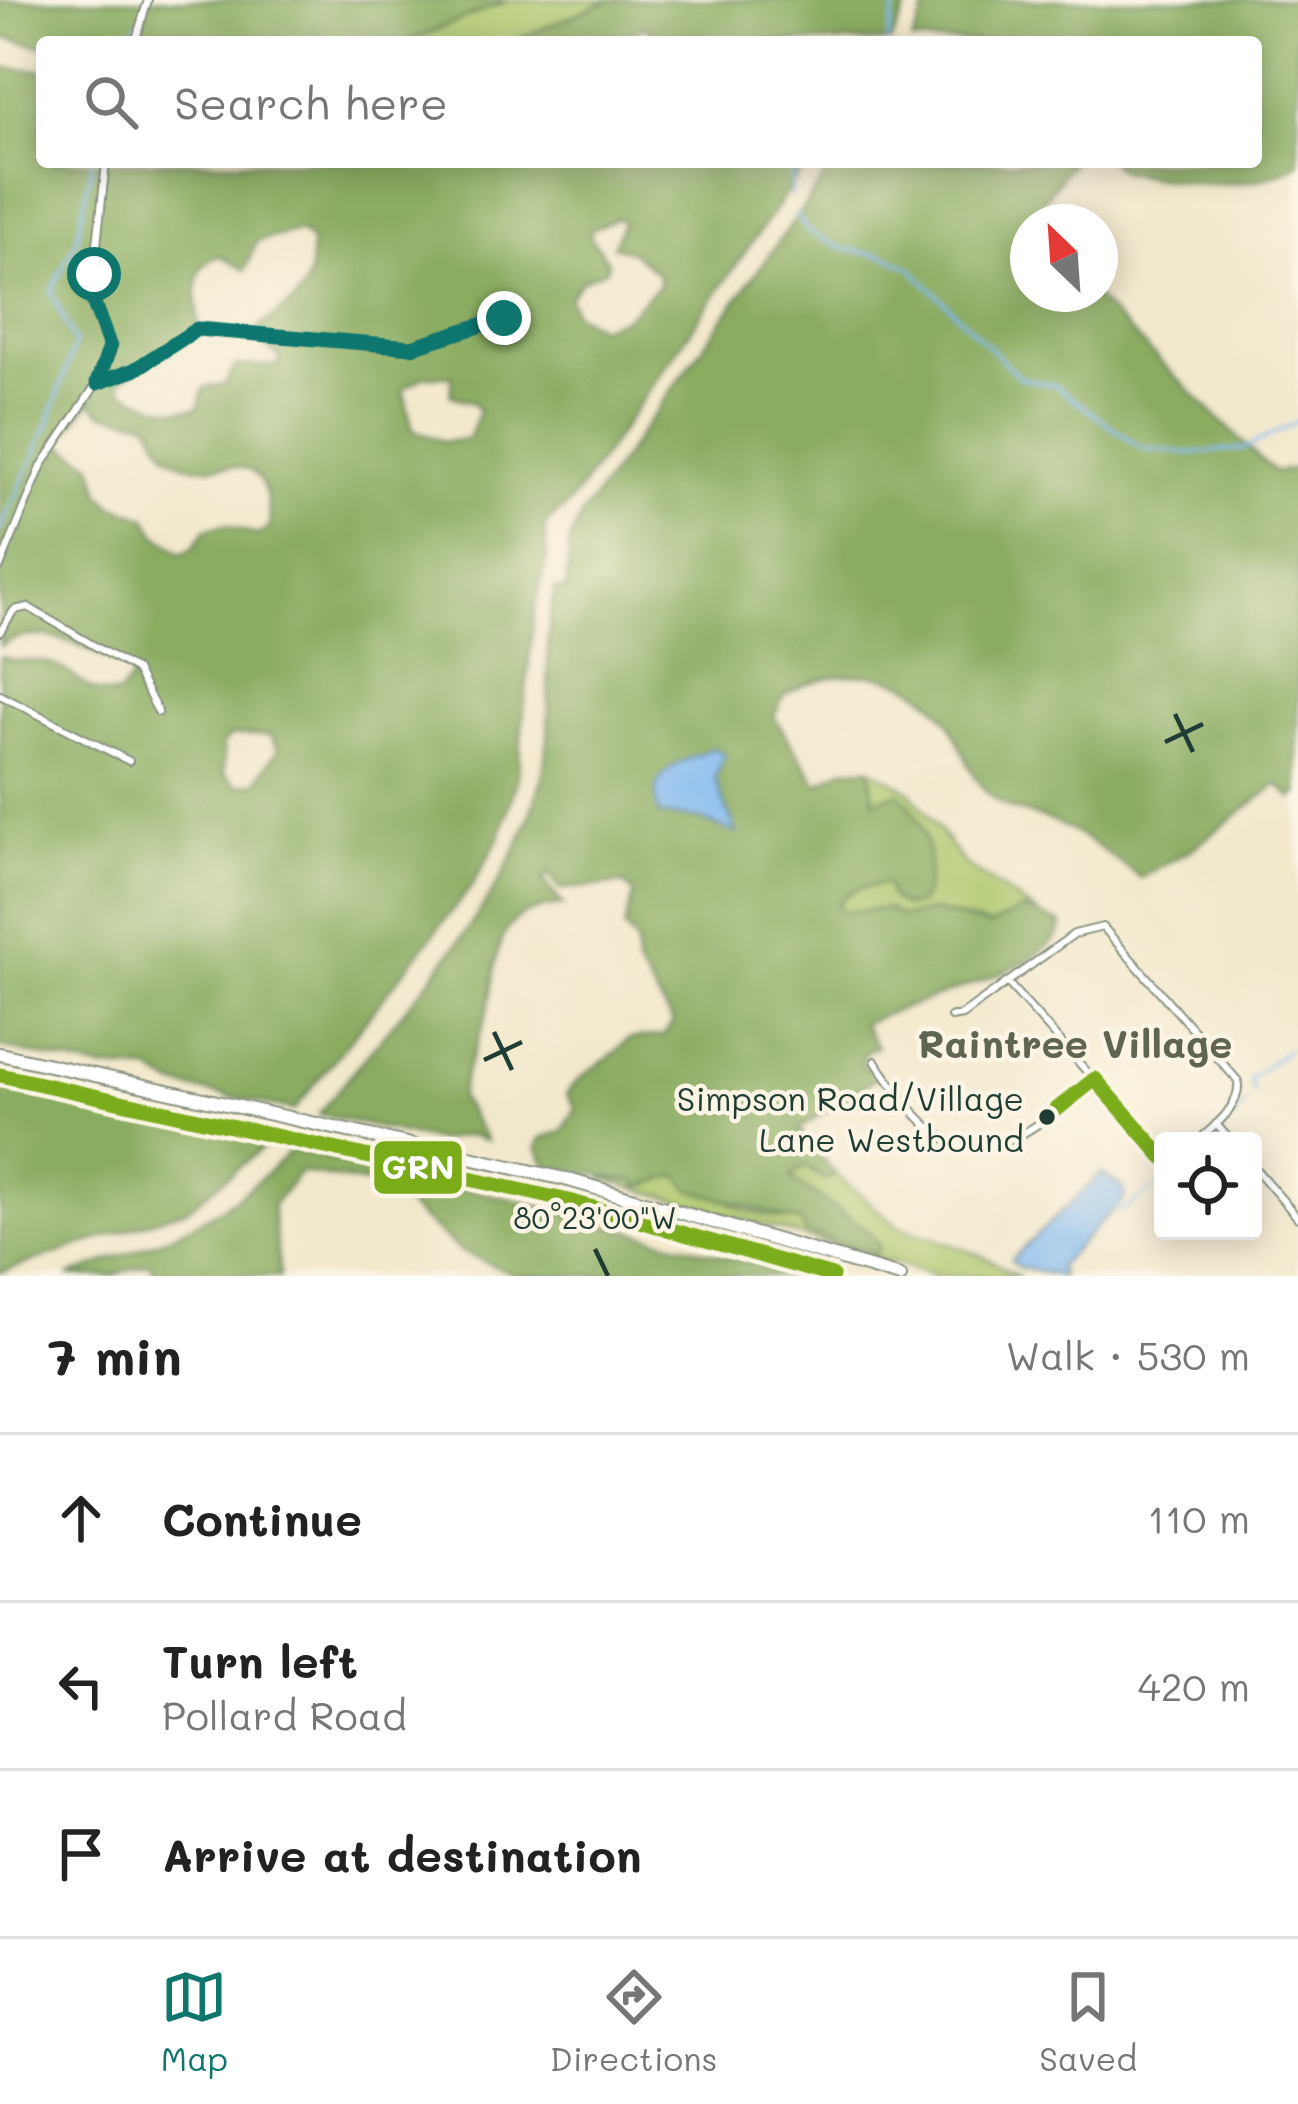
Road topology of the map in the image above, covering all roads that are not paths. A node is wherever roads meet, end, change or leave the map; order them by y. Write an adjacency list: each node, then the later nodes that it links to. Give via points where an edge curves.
1 (148, 0): 2 (street)
2 (137, 36)
3 (105, 168): 5 (street, via 92,291 110,347)
4 (514, 310): 5 (street, via 412,347 197,329 134,370)
5 (97, 383): 6 (street, via 42,465)
6 (0, 567)
7 (0, 632): 9 (street, via 14,610 28,607 136,670)
8 (0, 694): 10 (street)
9 (158, 712)
10 (129, 761)
11 (1007, 982): 12 (street); 16 (street); 17 (street, via 1090,926 1103,927 1238,1081 1239,1094)
12 (951, 1017)
13 (0, 1054): 24 (highway, via 565,1179)
14 (875, 1061): 16 (street, via 924,1128 960,1145 1026,1136)
15 (0, 1075): 23 (highway, via 569,1201)
16 (1095, 1079): 20 (street)
17 (1216, 1124): 18 (street); 19 (street)
18 (1208, 1132)
19 (1223, 1132)
20 (1154, 1147)
21 (1262, 1176): 22 (street)
22 (1298, 1218)
23 (832, 1276)
24 (900, 1276)

